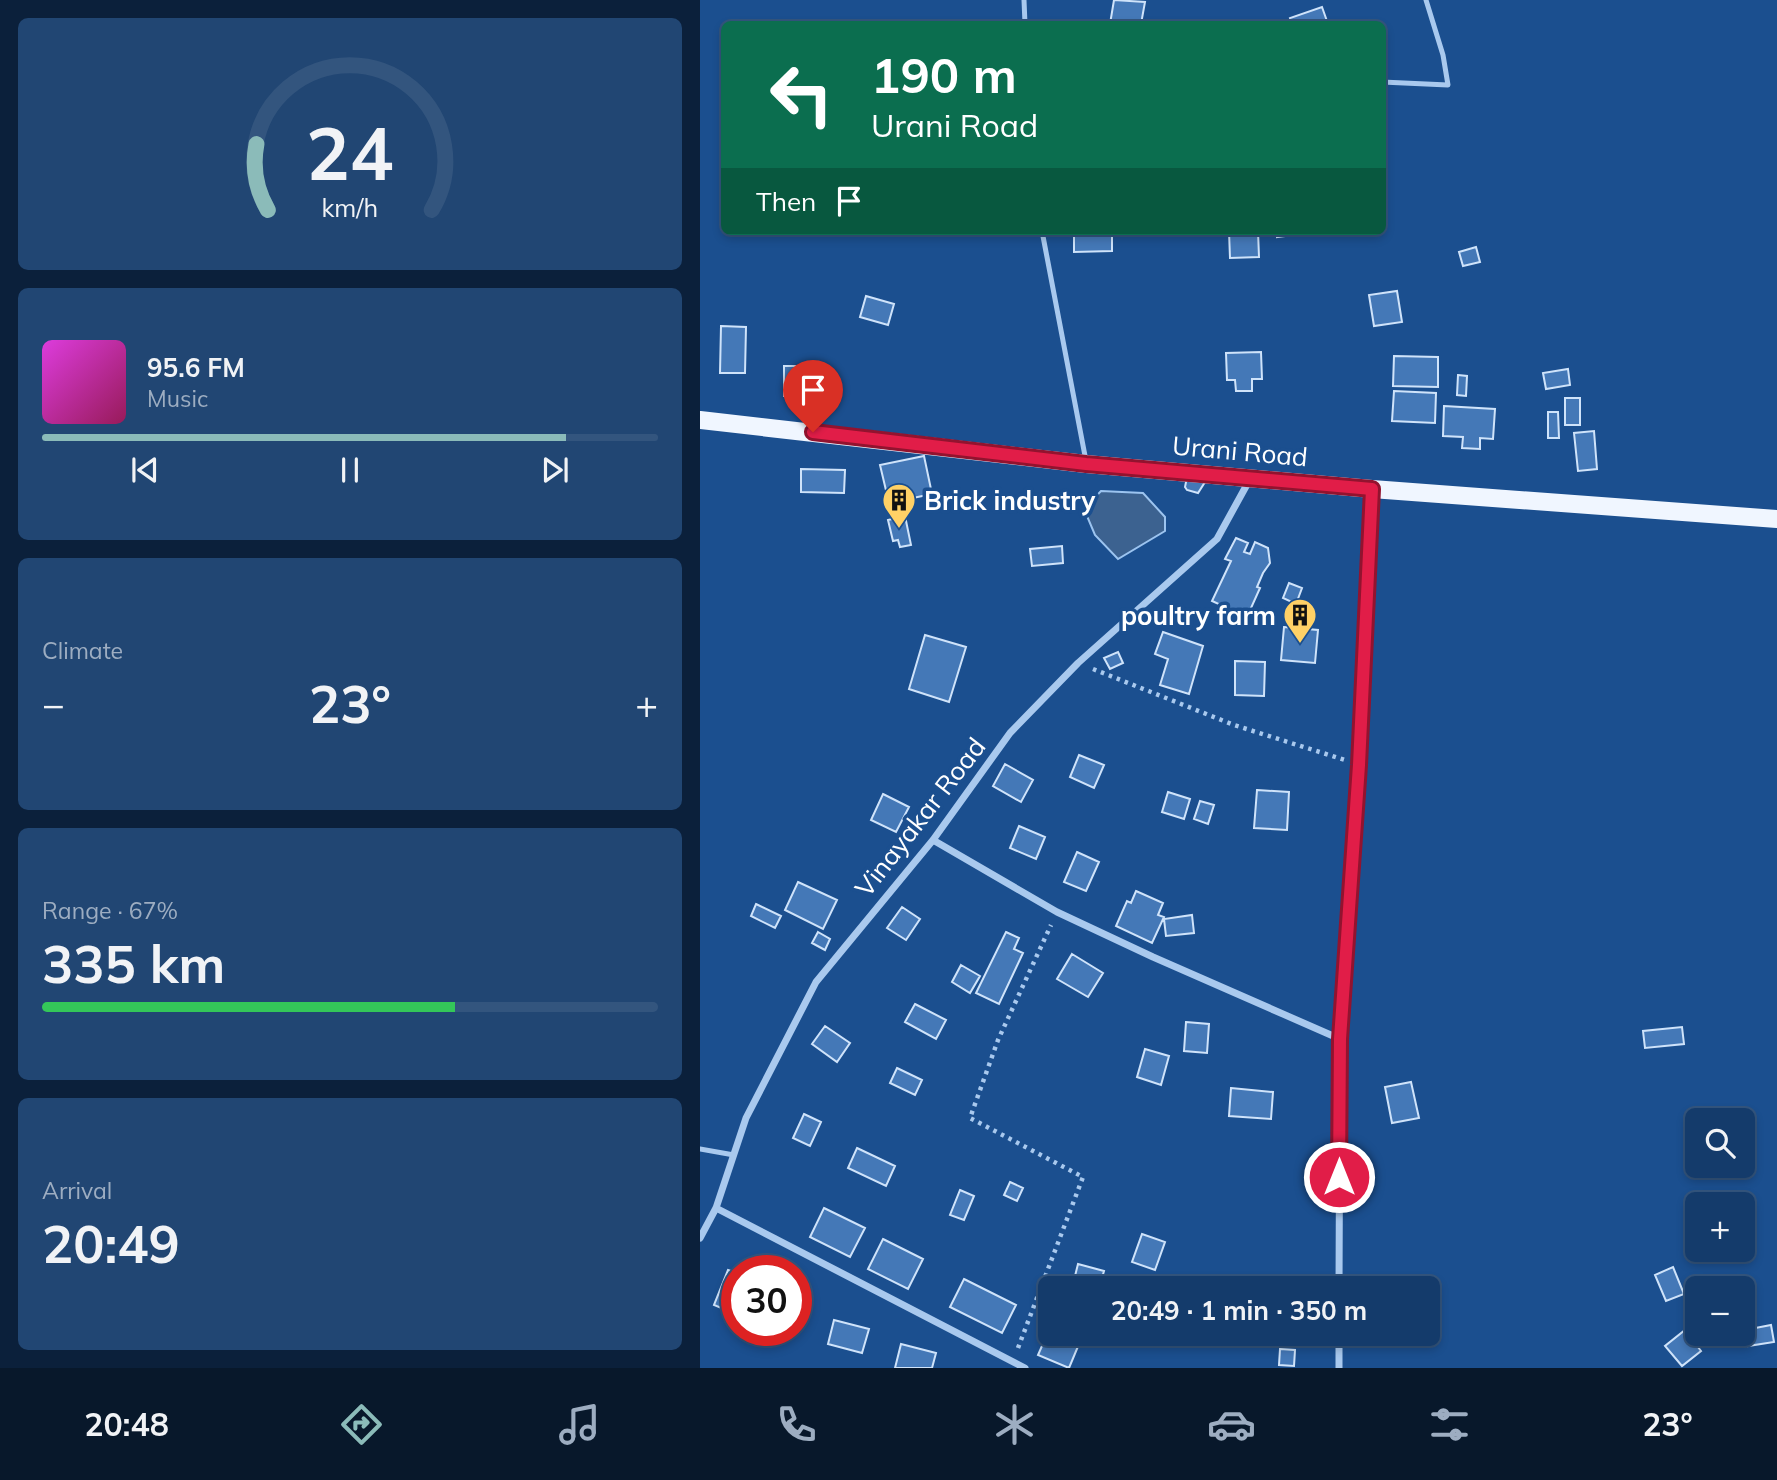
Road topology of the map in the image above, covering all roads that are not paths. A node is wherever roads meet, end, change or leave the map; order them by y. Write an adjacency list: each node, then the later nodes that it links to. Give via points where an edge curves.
1 (1024, 0): 3 (lane)
2 (1426, 0): 4 (lane, via 1448,85)
3 (1025, 21)
4 (1386, 82)
5 (1043, 235): 7 (lane)
6 (700, 420): 7 (main road, Urani Road)
7 (1086, 464): 8 (main road, Urani Road)
8 (1251, 478): 9 (main road, Urani Road); 11 (street, Vinayakar Road, via 1217,539 1078,663 1010,733)
9 (1372, 489): 10 (main road, Urani Road); 12 (street)
10 (1777, 519)
11 (933, 840): 12 (street, via 1058,912); 14 (street, Vinayakar Road, via 816,982 746,1118)
12 (1340, 1039): 17 (street)
13 (700, 1149): 14 (lane)
14 (734, 1155): 15 (street, Vinayakar Road)
15 (716, 1209): 16 (street, Vinayakar Road); 19 (street)
16 (700, 1238)
17 (1339, 1276)
18 (1339, 1346): 20 (street)
19 (1025, 1368)
20 (1339, 1368)

